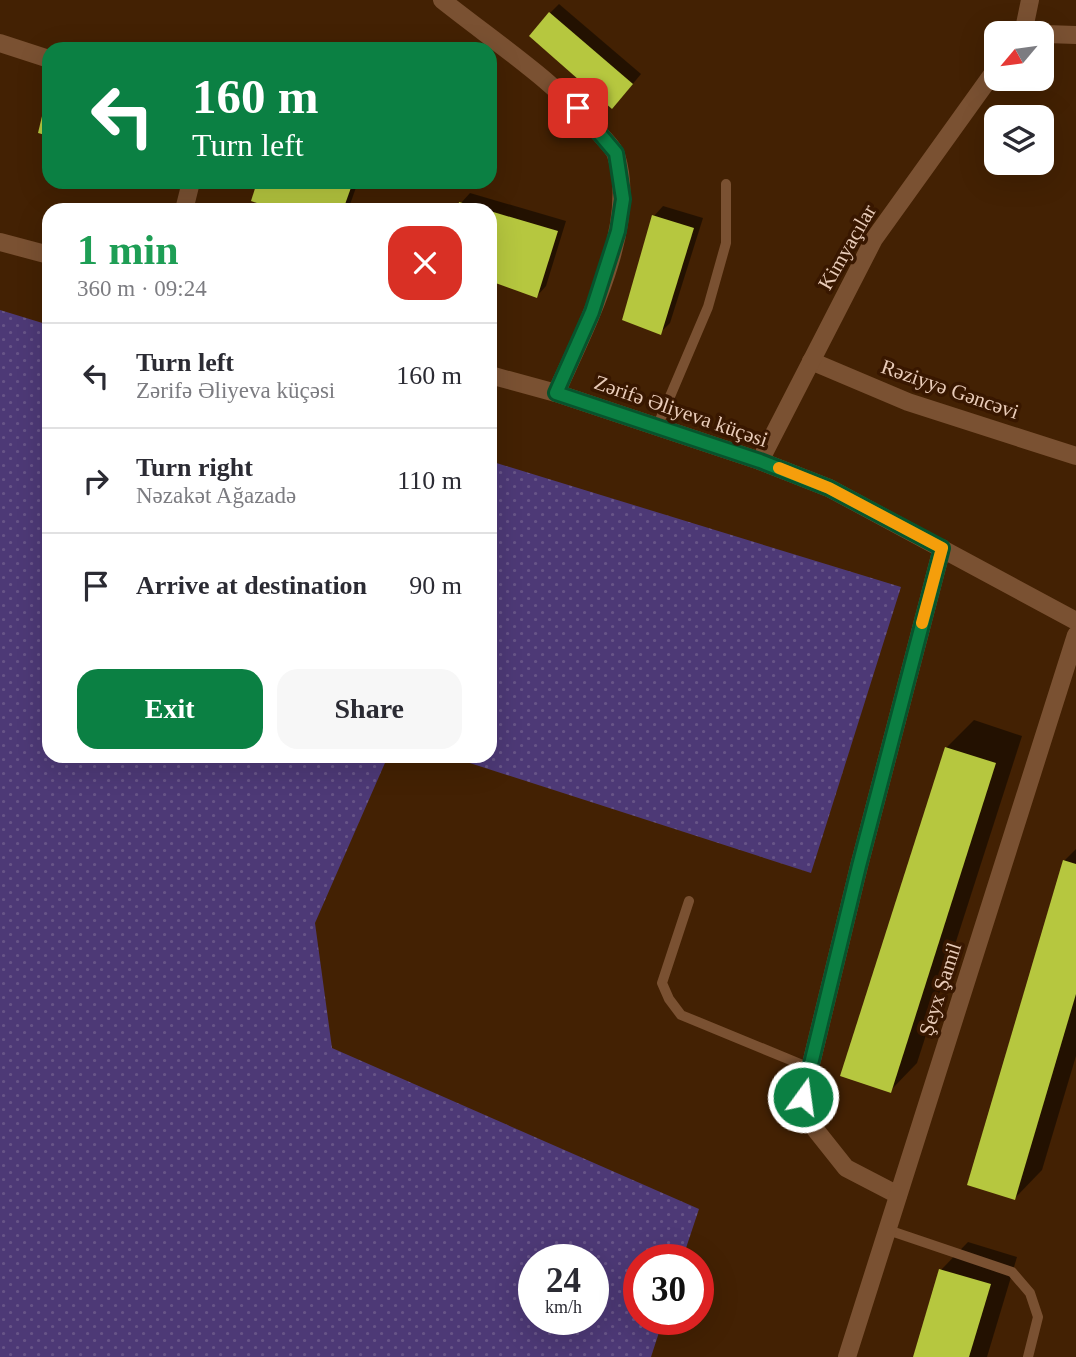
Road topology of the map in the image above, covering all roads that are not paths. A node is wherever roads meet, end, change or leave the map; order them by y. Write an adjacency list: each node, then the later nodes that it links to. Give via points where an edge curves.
1 (442, 0): 6 (street)
2 (1030, 0): 3 (street)
3 (1025, 21)
4 (1054, 34): 5 (street)
5 (1076, 35)
6 (495, 42)
7 (0, 43): 9 (street)
8 (497, 44): 16 (street, via 578,108 616,153 623,199 618,231 592,312)
9 (42, 57)
10 (984, 86): 14 (street, Kimyaçılar, via 874,239)
11 (726, 184): 17 (lane, via 726,243 708,307)
12 (0, 242): 13 (street)
13 (42, 253)
14 (811, 361): 18 (street, Rəziyyə Gəncəvi, via 908,402); 19 (street, Kimyaçılar)
15 (497, 377): 16 (street, Zərifə Əliyeva küçəsi)
16 (556, 393): 17 (street, Zərifə Əliyeva küçəsi)
17 (657, 426): 19 (street, Zərifə Əliyeva küçəsi)
18 (1076, 456)
19 (760, 461): 20 (street, Zərifə Əliyeva küçəsi, via 829,488)
20 (942, 548): 21 (street, Zərifə Əliyeva küçəsi); 24 (street)
21 (1076, 621)
22 (1076, 635): 25 (street, Şeyx Şamil)
23 (689, 901): 24 (lane, via 662,983 669,999 681,1015)
24 (810, 1068): 25 (street, via 803,1097 815,1129 846,1168)
25 (898, 1195): 26 (street, Şeyx Şamil)
26 (888, 1230): 27 (street, Şeyx Şamil); 28 (lane, via 1012,1272 1030,1293 1038,1317)
27 (847, 1357)
28 (1027, 1357)

